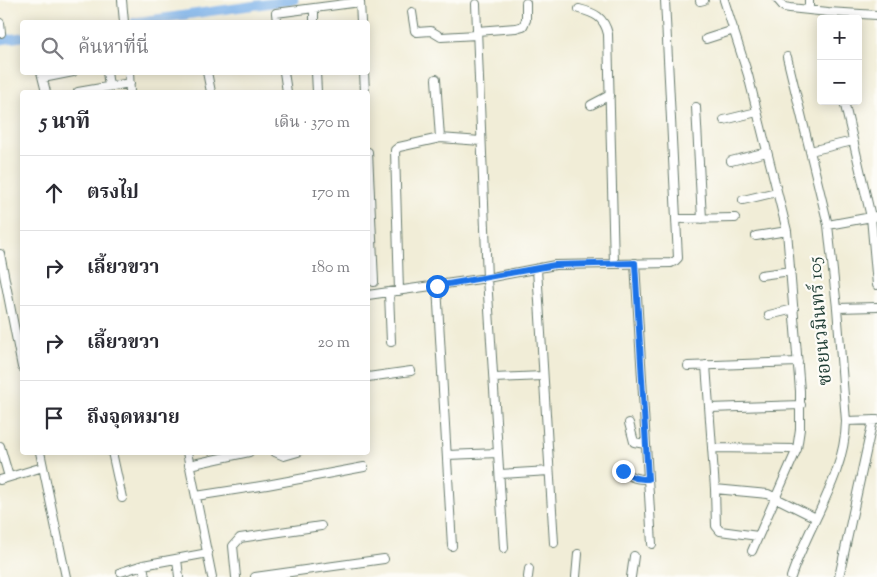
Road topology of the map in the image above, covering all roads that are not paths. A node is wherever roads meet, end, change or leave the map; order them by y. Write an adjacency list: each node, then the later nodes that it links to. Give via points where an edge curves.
1 (122, 0): 13 (street)
2 (665, 0): 57 (street)
3 (724, 0): 18 (street)
4 (778, 0): 10 (street, via 784,6)
5 (810, 0): 10 (street)
6 (526, 3): 20 (street, via 523,26)
7 (476, 4): 20 (street)
8 (314, 8): 14 (street, via 276,13); 15 (street); 16 (street, via 360,2)
9 (579, 9): 40 (street, via 598,15 606,27)
10 (809, 10): 12 (street)
11 (412, 12): 20 (street, via 417,32 431,31 441,37)
12 (877, 15)
13 (124, 20)
14 (277, 20)
15 (314, 20)
16 (361, 20)
17 (0, 23): 19 (street)
18 (734, 30): 21 (street); 44 (street)
19 (1, 33)
20 (477, 33): 47 (street)
21 (706, 39)
22 (787, 57): 49 (street, ซอยนวมินทร์ 105)
23 (42, 75): 33 (street)
24 (107, 75): 32 (street)
25 (129, 75): 31 (street)
26 (208, 75): 36 (street)
27 (284, 75): 37 (street)
28 (316, 75): 38 (street)
29 (364, 75): 39 (street)
30 (436, 79): 46 (street)
31 (130, 83): 32 (street); 35 (street)
32 (109, 86): 34 (street)
33 (46, 90)
34 (88, 90)
35 (130, 90)
36 (211, 90)
37 (287, 90)
38 (317, 90)
39 (365, 90)
40 (610, 95): 41 (street); 64 (street)
41 (592, 105)
42 (845, 105): 48 (street)
43 (696, 107): 58 (street)
44 (757, 112): 45 (street); 50 (street)
45 (724, 120)
46 (440, 138): 47 (street); 72 (street, via 395,150)
47 (481, 141): 68 (street)
48 (853, 141): 49 (street); 55 (street)
49 (810, 151): 59 (street, ซอยนวมินทร์ 105)
50 (767, 152): 51 (street); 52 (street)
51 (731, 161)
52 (777, 192): 54 (street); 60 (street)
53 (370, 195): 69 (street)
54 (742, 200)
55 (874, 217): 59 (street); 70 (street)
56 (735, 218): 58 (street)
57 (676, 219): 58 (street); 63 (street, via 676,261)
58 (702, 219)
59 (828, 226): 77 (street, ซอยนวมินทร์ 105)
60 (787, 231): 61 (street); 66 (street)
61 (756, 236)
62 (0, 254): 73 (street)
63 (635, 263): 64 (street); 94 (street)
64 (614, 264): 65 (street, via 565,264)
65 (537, 268): 68 (street); 86 (street)
66 (790, 271): 67 (street); 78 (street)
67 (761, 276)
68 (487, 278): 71 (street); 88 (street)
69 (374, 282)
70 (877, 285)
71 (437, 286): 72 (street); 103 (street)
72 (399, 292): 74 (street)
73 (4, 293): 81 (street)
74 (389, 293): 75 (street); 80 (street)
75 (370, 295)
76 (877, 307): 77 (street)
77 (837, 308): 92 (street, ซอยนวมินทร์ 105)
78 (794, 309): 79 (street); 82 (street)
79 (769, 314)
80 (391, 342)
81 (20, 359)
82 (798, 362): 83 (street); 89 (street)
83 (706, 365): 84 (street); 90 (street)
84 (688, 366)
85 (411, 371): 87 (street)
86 (543, 376): 88 (street); 107 (street)
87 (370, 377)
88 (494, 378): 98 (street)
89 (801, 406): 90 (street); 97 (street)
90 (710, 408): 96 (street)
91 (875, 420): 92 (street); 141 (street)
92 (846, 421): 117 (street, ซอยนวมินทร์ 105, via 840,461)
93 (629, 423): 94 (street, via 634,442)
94 (646, 444): 111 (street)
95 (0, 446): 110 (street)
96 (712, 448): 97 (street); 113 (street)
97 (797, 449): 115 (street)
98 (498, 453): 103 (street); 109 (street)
99 (41, 455): 105 (street)
100 (113, 455): 116 (street)
101 (187, 455): 104 (street)
102 (235, 455): 104 (street)
103 (446, 455): 122 (street)
104 (189, 465): 114 (street)
105 (43, 466): 110 (street); 132 (street)
106 (364, 467): 114 (street)
107 (549, 471): 109 (street); 120 (street)
108 (623, 471): 111 (street, via 636,479)
109 (500, 474): 123 (street)
110 (9, 478): 112 (street)
111 (648, 479): 121 (street)
112 (0, 480)
113 (715, 489): 115 (street); 119 (street, via 718,530)
114 (196, 496): 125 (street)
115 (775, 496): 117 (street); 119 (street)
116 (122, 498)
117 (816, 518): 140 (street, ซอยนวมินทร์ 105)
118 (321, 526): 136 (street, via 240,538 233,546)
119 (758, 536): 124 (street)
120 (554, 543)
121 (652, 544)
122 (452, 546)
123 (504, 548)
124 (752, 551)
125 (208, 552): 128 (street); 135 (street)
126 (578, 554): 138 (street)
127 (634, 556): 139 (street)
128 (177, 559): 130 (street); 134 (street)
129 (384, 559): 137 (street)
130 (143, 565): 131 (street); 133 (street)
131 (121, 572)
132 (66, 577)
133 (145, 577)
134 (179, 577)
135 (212, 577)
136 (236, 577)
137 (255, 577)
138 (576, 577)
139 (631, 577)
140 (791, 577)
141 (839, 577)

